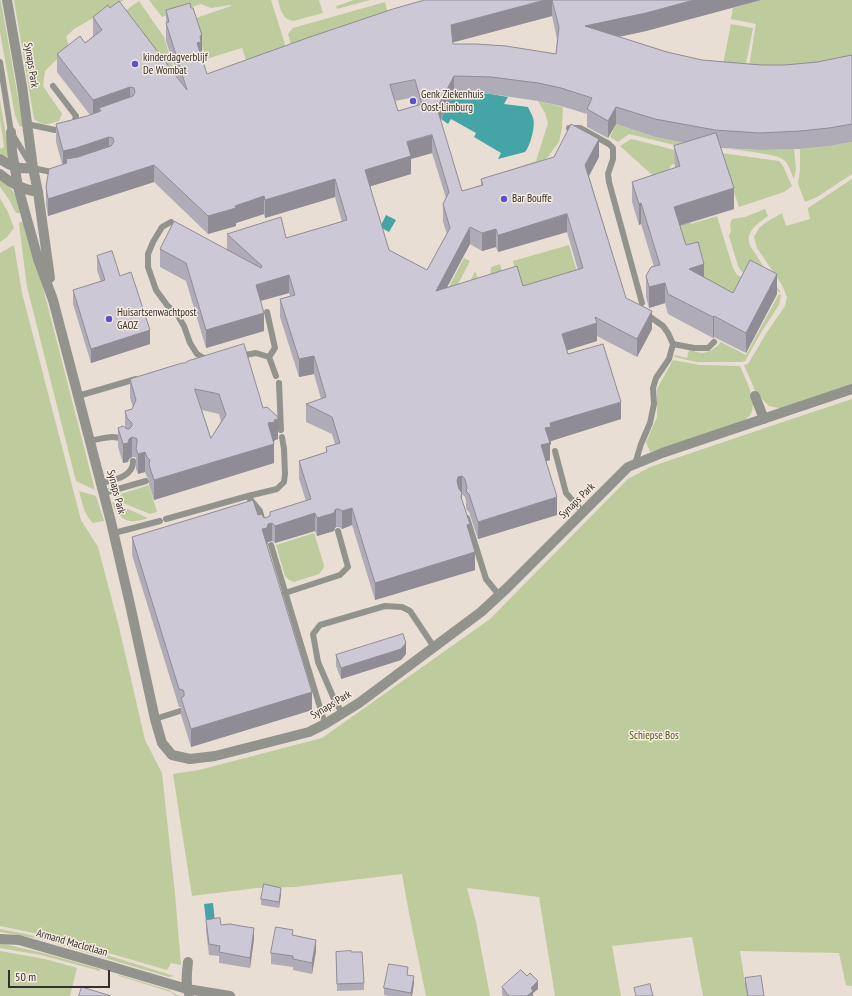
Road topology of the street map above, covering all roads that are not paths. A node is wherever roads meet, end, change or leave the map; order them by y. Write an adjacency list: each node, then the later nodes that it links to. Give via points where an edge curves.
1 (7, 0): 4 (street, Synaps Park)
2 (0, 62): 6 (lane, Synaps Park)
3 (53, 86): 4 (lane, via 76,116 76,128 54,130)
4 (27, 124): 9 (street, Synaps Park)
5 (569, 128): 18 (lane, via 580,128 613,148 609,182 643,306 646,314 663,326)
6 (11, 132): 8 (street, Synaps Park); 9 (lane, Synaps Park)
7 (0, 158): 8 (street)
8 (15, 168): 9 (street); 12 (street, Synaps Park)
9 (33, 168): 10 (lane); 13 (street, Synaps Park)
10 (63, 173)
11 (0, 174): 12 (street)
12 (18, 187): 13 (street); 15 (street, Synaps Park, via 38,259)
13 (38, 192): 15 (street, Synaps Park)
14 (171, 222): 21 (lane, via 162,227 153,242 148,254 148,267 156,290 178,316 197,354 206,360)
15 (53, 300): 26 (street, Synaps Park)
16 (266, 312): 20 (lane, via 275,348)
17 (714, 342): 18 (lane, via 708,348)
18 (673, 344): 35 (lane, via 669,359 656,378 650,423)
19 (236, 357): 20 (lane, via 256,353)
20 (269, 357): 22 (lane)
21 (215, 361)
22 (276, 376)
23 (139, 378): 26 (lane)
24 (279, 383): 29 (lane)
25 (852, 390): 28 (street, Synaps Park)
26 (78, 396): 31 (street, Synaps Park)
27 (755, 396): 28 (street)
28 (764, 418): 35 (street, Synaps Park)
29 (281, 430)
30 (282, 437): 38 (lane, via 284,482 277,489)
31 (90, 441): 32 (lane, via 110,436); 37 (street, Synaps Park)
32 (128, 444)
33 (555, 451): 39 (lane, via 566,493)
34 (133, 461): 37 (lane, via 131,469 124,476)
35 (635, 464): 39 (street, Synaps Park, via 628,467)
36 (146, 481): 37 (lane)
37 (102, 488): 43 (street, Synaps Park)
38 (248, 496): 41 (lane, via 260,511); 43 (lane)
39 (583, 512): 46 (street, Synaps Park)
40 (465, 513): 46 (lane, via 486,579)
41 (266, 531)
42 (338, 531): 45 (lane, via 348,566 340,575)
43 (114, 533): 50 (street, Synaps Park)
44 (271, 545): 45 (lane)
45 (285, 593): 51 (lane)
46 (499, 595): 47 (street, Synaps Park, via 481,612)
47 (434, 647): 49 (street, Synaps Park); 49 (lane, via 410,611 402,607 385,606 320,625 313,634 318,662)
48 (180, 711): 50 (lane)
49 (342, 713): 51 (street, Synaps Park)
50 (155, 719): 51 (street, Synaps Park, via 170,759 215,756 309,732)
51 (325, 724)
52 (0, 939): 54 (street, Armand Maclotlaan, via 19,940)
53 (188, 962): 54 (street, via 186,979)
54 (189, 993): 55 (street, Armand Maclotlaan)
55 (230, 996)

